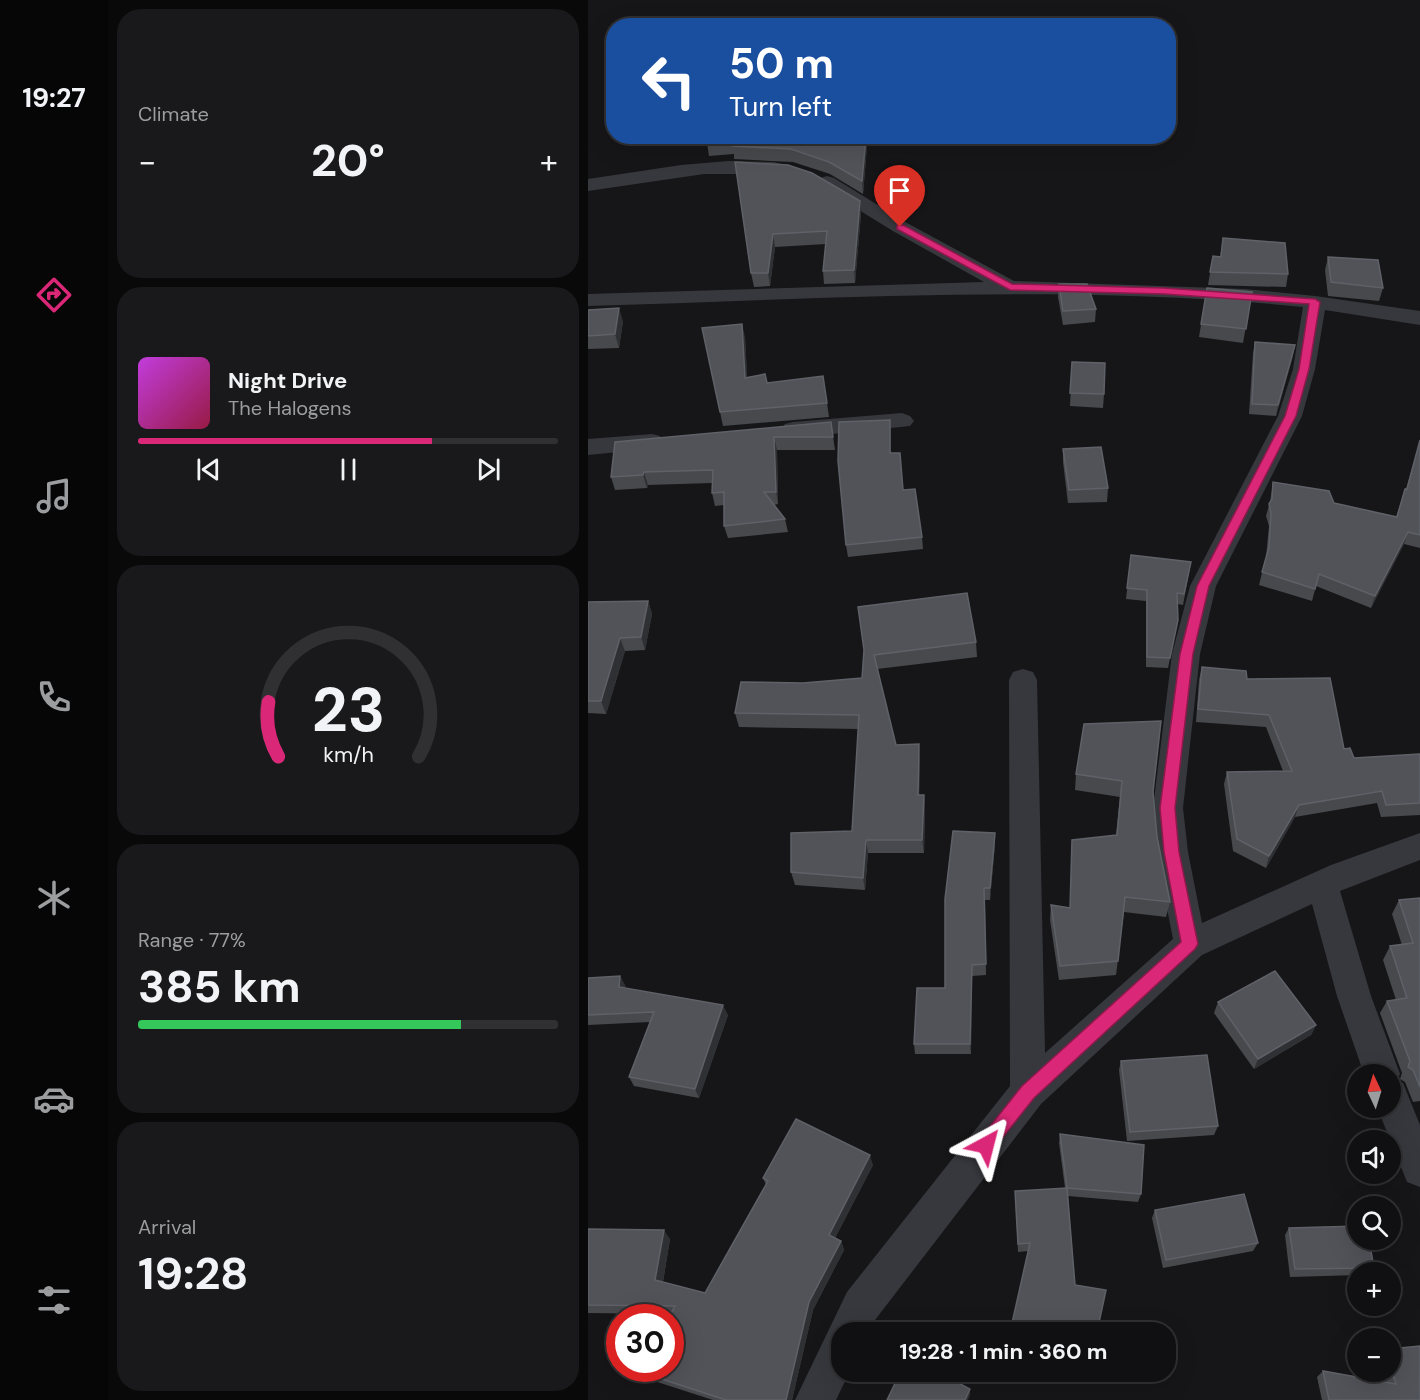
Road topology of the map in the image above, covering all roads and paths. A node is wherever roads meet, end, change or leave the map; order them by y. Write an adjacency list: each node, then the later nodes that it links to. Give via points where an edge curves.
1 (792, 170): 3 (street, via 732,167)
2 (812, 176): 4 (street)
3 (588, 185)
4 (1010, 287): 5 (street); 6 (street, via 1164,291)
5 (588, 300)
6 (1315, 302): 7 (street); 15 (street, via 1304,369 1290,416 1203,586 1186,654 1168,808 1172,852)
7 (1420, 318)
8 (902, 421): 9 (street)
9 (774, 432)
10 (670, 440): 11 (street)
11 (588, 447)
12 (1023, 680): 17 (street)
13 (1420, 846): 14 (street)
14 (1322, 884): 15 (street); 16 (street)
15 (1190, 944): 17 (street)
16 (1378, 1064)
17 (1028, 1092): 20 (street, via 861,1305)
18 (1399, 1118): 19 (street)
19 (1420, 1168)
20 (853, 1322)
21 (831, 1367): 22 (street)
22 (815, 1400)

